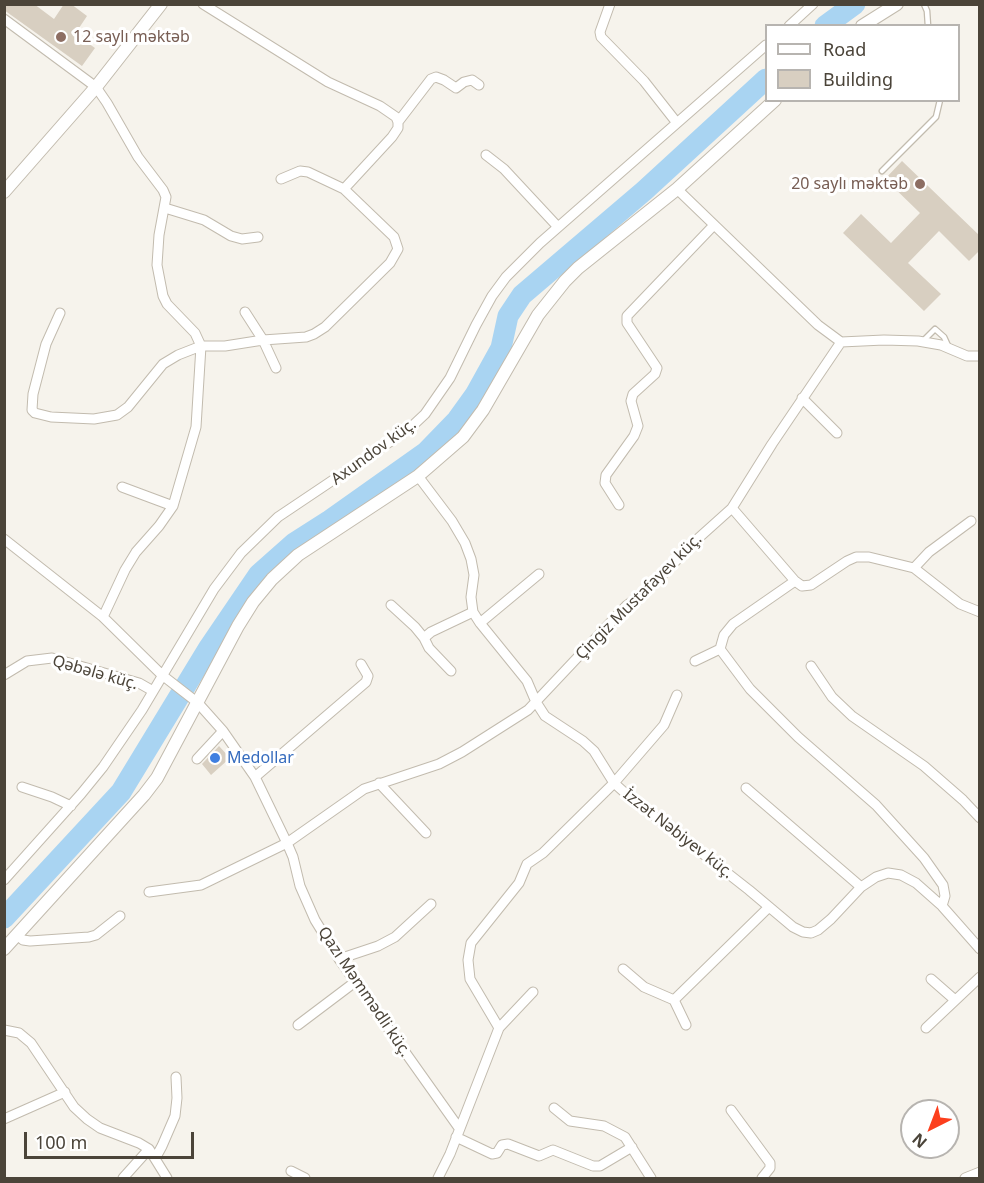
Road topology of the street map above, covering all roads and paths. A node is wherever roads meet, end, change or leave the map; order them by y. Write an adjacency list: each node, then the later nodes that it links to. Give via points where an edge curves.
1 (161, 4): 13 (street)
2 (203, 4): 16 (street, via 328,82 380,106)
3 (610, 4): 17 (street, via 601,37 644,81)
4 (813, 4): 8 (street)
5 (897, 4): 9 (street)
6 (924, 4): 10 (lane)
7 (4, 19): 13 (street)
8 (791, 24)
9 (865, 24)
10 (928, 24)
11 (765, 46): 17 (street, Axundov küç.)
12 (479, 85): 16 (street, via 472,80 456,88 436,77)
13 (96, 87): 23 (street); 24 (street, via 163,190)
14 (773, 102): 22 (street)
15 (940, 102): 19 (lane, via 936,117)
16 (398, 122): 21 (street, via 392,137)
17 (677, 123): 26 (street, Axundov küç.)
18 (486, 155): 26 (street)
19 (882, 171)
20 (281, 179): 21 (street, via 308,172)
21 (344, 189): 30 (street, via 394,237 398,249 394,257 314,334)
22 (677, 189): 25 (street); 39 (street, via 565,281 538,315 471,428)
23 (4, 192)
24 (165, 208): 27 (street, via 204,220 231,236); 33 (street, via 158,254 163,296 195,333)
25 (714, 225): 31 (street, via 818,326); 41 (street, via 627,316 627,323 657,368 633,394 631,401 638,426 606,476 605,483)
26 (558, 227): 61 (street, Axundov küç., via 506,277 450,378 425,414 258,535 221,580)
27 (258, 237)
28 (245, 312): 30 (street)
29 (60, 314): 33 (street, via 46,344 32,400 35,413 51,417 94,419 117,415 163,364)
30 (263, 340): 33 (street); 36 (street)
31 (841, 342): 32 (street); 37 (street, Çingiz Mustafayev küç.)
32 (922, 342): 34 (street); 34 (lane, via 935,329)
33 (201, 346): 42 (street, via 196,427)
34 (949, 348): 35 (street, via 967,356)
35 (980, 356)
36 (276, 368)
37 (802, 398): 38 (street); 43 (street, Çingiz Mustafayev küç.)
38 (837, 433)
39 (418, 476): 50 (street, via 465,543 474,575); 64 (street, via 285,565 253,602)
40 (122, 487): 42 (street)
41 (619, 505)
42 (173, 506): 52 (street, via 136,552)
43 (732, 508): 48 (street); 65 (street, Çingiz Mustafayev küç., via 649,589 626,606)
44 (970, 521): 46 (street)
45 (4, 539): 52 (street, Qazı Məmmədli küç.)
46 (914, 568): 48 (street, via 856,557 811,585 802,586); 51 (street, via 960,604)
47 (539, 574): 53 (street)
48 (795, 581): 55 (street, via 733,624)
49 (391, 605): 54 (street)
50 (473, 612): 53 (street, İzzət Nəbiyev küç.); 54 (street)
51 (980, 612)
52 (103, 617): 61 (street, Qazı Məmmədli küç.)
53 (480, 623): 65 (street, İzzət Nəbiyev küç., via 527,681)
54 (424, 638): 59 (street)
55 (720, 649): 56 (street); 81 (street, via 750,689 876,805 924,858 943,885)
56 (694, 661)
57 (361, 664): 68 (street, via 368,676 366,682)
58 (811, 666): 74 (street, via 845,710 924,766)
59 (451, 671)
60 (4, 675): 62 (street, Qəbələ küç., via 27,661 52,658 139,683)
61 (162, 675): 62 (street, Axundov küç.); 64 (street, Qazı Məmmədli küç.)
62 (153, 692): 73 (street, Axundov küç., via 126,736)
63 (677, 695): 70 (street, via 664,725)
64 (195, 700): 66 (street, Qazı Məmmədli küç.); 84 (street, via 157,778)
65 (536, 702): 69 (street, Çingiz Mustafayev küç., via 439,764); 70 (street, İzzət Nəbiyev küç., via 545,716 594,751)
66 (223, 731): 67 (street); 68 (street, Qazı Məmmədli küç.)
67 (197, 759)
68 (255, 777): 76 (street, Qazı Məmmədli küç.)
69 (379, 783): 75 (street); 76 (street, Çingiz Mustafayev küç., via 364,789)
70 (614, 783): 82 (street, İzzət Nəbiyev küç.); 97 (street, via 528,864 519,883 471,943 470,979)
71 (22, 787): 73 (street)
72 (746, 788): 78 (street)
73 (71, 806): 77 (street, Axundov küç.)
74 (980, 818)
75 (426, 833)
76 (287, 843): 79 (street, Çingiz Mustafayev küç., via 201,885); 87 (street, Qazı Məmmədli küç., via 315,920)
77 (4, 880)
78 (861, 887): 81 (street, İzzət Nəbiyev küç., via 888,873 901,875); 82 (street, İzzət Nəbiyev küç., via 831,919 811,933 793,927)
79 (149, 892)
80 (431, 904): 87 (street, via 395,937)
81 (942, 906): 86 (street, İzzət Nəbiyev küç.)
82 (769, 907): 93 (street)
83 (120, 916): 84 (street, via 89,937 30,941)
84 (16, 935): 85 (street)
85 (4, 949)
86 (980, 949)
87 (339, 959): 91 (street, Qazı Məmmədli küç.)
88 (623, 969): 93 (street, via 644,987)
89 (980, 977): 94 (street)
90 (931, 979): 94 (street)
91 (355, 982): 95 (street); 105 (street, Qazı Məmmədli küç.)
92 (533, 992): 97 (street)
93 (674, 1000): 96 (street)
94 (955, 1000): 98 (street)
95 (298, 1025)
96 (686, 1025)
97 (499, 1028): 105 (street)
98 (926, 1028)
99 (4, 1030): 101 (street, via 19,1033 31,1043)
100 (176, 1077): 107 (street, via 175,1116 162,1146)
101 (65, 1092): 104 (street); 107 (street, via 74,1107 100,1128)
102 (554, 1108): 106 (street, via 570,1121 616,1131)
103 (731, 1110): 115 (street, via 770,1163)
104 (4, 1119)
105 (458, 1132): 106 (street, via 492,1154 508,1143 539,1156 554,1150 593,1166 600,1166); 113 (street)
106 (632, 1147): 114 (street)
107 (152, 1153): 110 (street); 111 (street)
108 (291, 1171): 112 (street)
109 (980, 1172): 116 (street)
110 (123, 1179)
111 (167, 1179)
112 (305, 1179)
113 (438, 1179)
114 (651, 1179)
115 (762, 1179)
116 (965, 1179)

